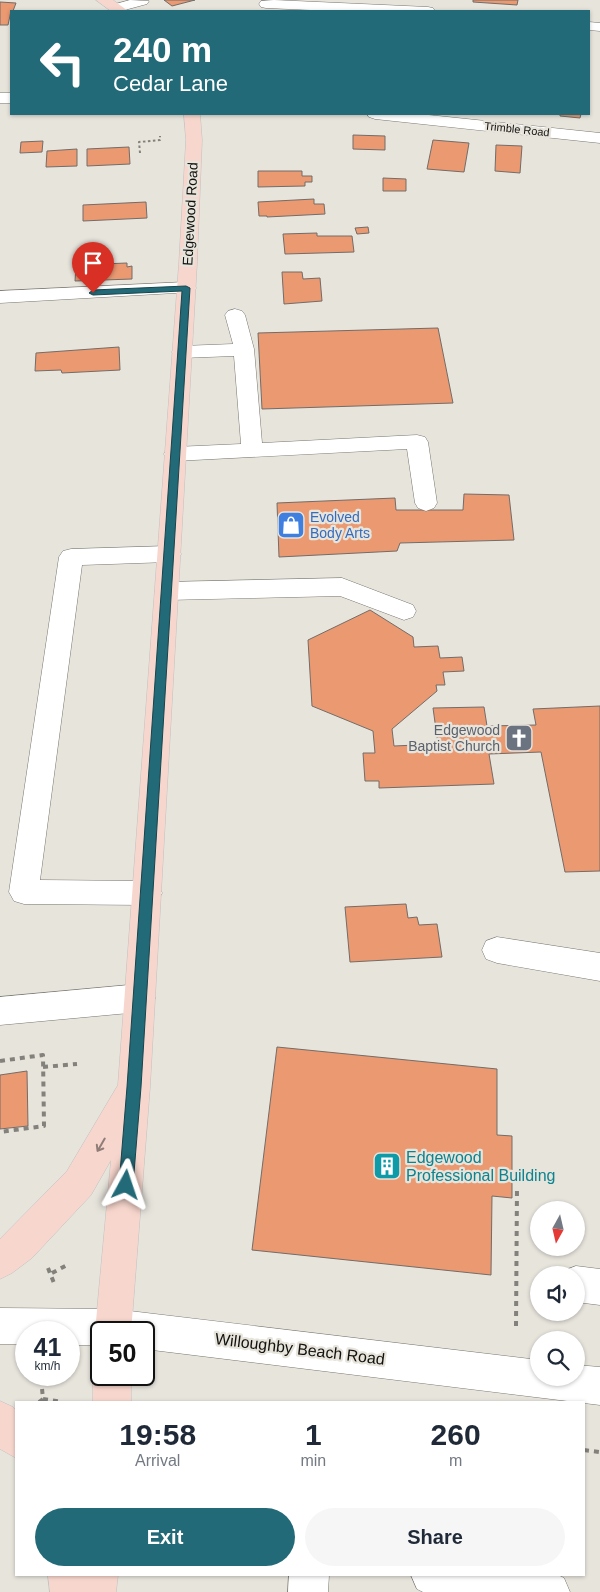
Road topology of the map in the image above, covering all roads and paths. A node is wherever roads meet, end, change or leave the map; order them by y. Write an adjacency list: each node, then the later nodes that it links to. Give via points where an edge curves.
1 (102, 0): 4 (main road)
2 (142, 1): 4 (street)
3 (268, 7): 5 (street)
4 (119, 10)
5 (388, 10)
6 (192, 115): 11 (main road, Edgewood Road, via 194,140)
7 (384, 115): 9 (street, Trimble Road)
8 (160, 136): 10 (path, via 160,140 139,142)
9 (600, 138)
10 (140, 153)
11 (186, 288): 12 (street); 15 (main road, Edgewood Road)
12 (0, 297)
13 (235, 315): 14 (street)
14 (244, 349): 15 (street); 16 (street)
15 (182, 352): 17 (main road, Edgewood Road)
16 (252, 450): 17 (street); 18 (street, via 417,442)
17 (176, 454): 19 (main road, Edgewood Road)
18 (426, 503)
19 (169, 554): 20 (main road, Edgewood Road); 22 (street, via 71,556 24,892)
20 (167, 591): 21 (street, via 342,587); 22 (main road, Edgewood Road)
21 (404, 611)
22 (147, 893): 25 (main road, Edgewood Road)
23 (497, 950): 24 (street)
24 (600, 968)
25 (140, 998): 26 (street); 30 (main road, Edgewood Road)
26 (0, 1011)
27 (0, 1061): 29 (path, via 43,1055)
28 (77, 1064): 29 (path)
29 (43, 1067): 31 (path, via 44,1126)
30 (134, 1087): 33 (main road, one-way to 33, via 79,1183 20,1246); 40 (main road, Edgewood Road)
31 (0, 1132)
32 (517, 1186): 42 (path)
33 (0, 1261)
34 (45, 1264): 36 (path)
35 (68, 1264): 36 (path)
36 (52, 1273): 37 (path)
37 (54, 1283)
38 (585, 1285): 39 (street)
39 (600, 1287)
40 (114, 1321)
41 (0, 1326): 43 (street, Willoughby Beach Road)
42 (516, 1326)
43 (90, 1329)
44 (155, 1335): 47 (street, Willoughby Beach Road)
45 (41, 1386): 48 (path)
46 (112, 1386): 49 (main road)
47 (600, 1386)
48 (41, 1401)
49 (112, 1401)
50 (0, 1420): 51 (main road)
51 (15, 1438)
52 (585, 1450): 53 (path)
53 (599, 1452)
54 (68, 1576): 58 (main road)
55 (98, 1576): 59 (main road)
56 (309, 1576): 60 (street)
57 (449, 1582): 61 (street)
58 (70, 1592)
59 (96, 1592)
60 (308, 1592)
61 (550, 1592)

